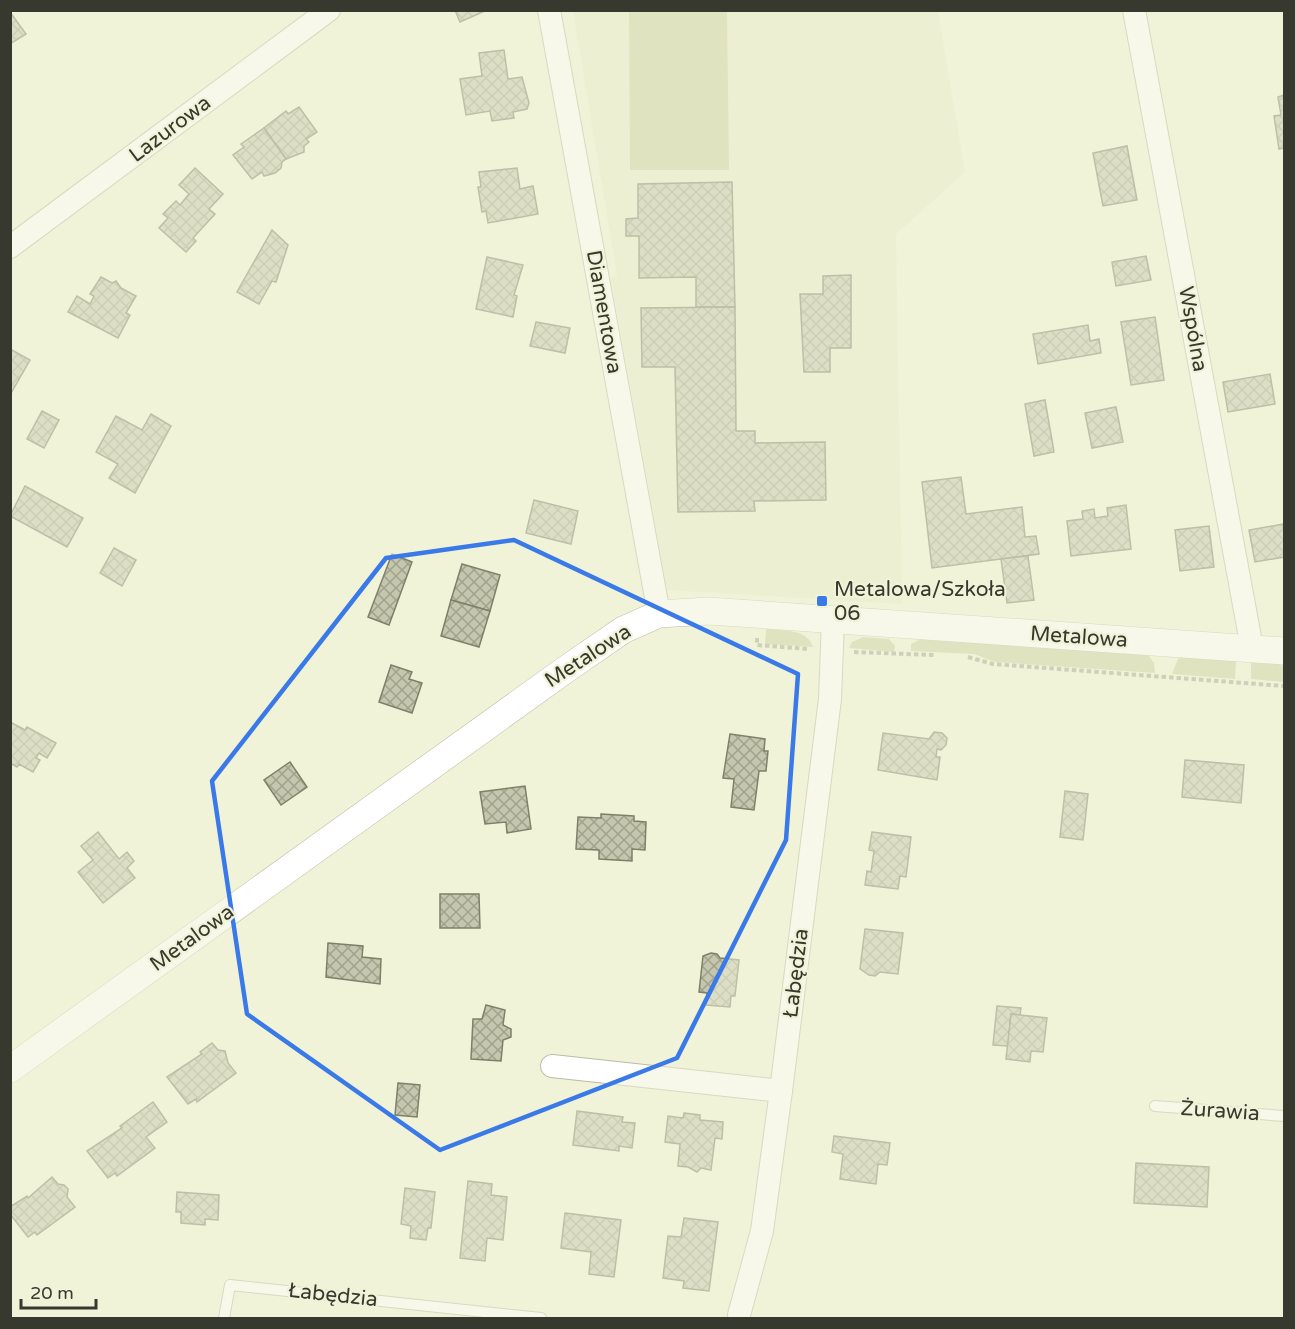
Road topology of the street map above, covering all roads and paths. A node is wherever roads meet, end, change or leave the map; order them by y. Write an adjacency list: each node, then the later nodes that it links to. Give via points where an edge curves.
1 (329, 10): 4 (street, Lazurowa)
2 (549, 10): 5 (street, Diamentowa)
3 (1134, 10): 8 (street, Wspólna)
4 (10, 247)
5 (659, 614): 6 (street, Metalowa, via 709,611); 16 (street, Metalowa, via 623,630 565,670)
6 (833, 620): 8 (street, Metalowa); 17 (street, Łabędzia, via 830,699)
7 (758, 628): 9 (path, via 757,645)
8 (1252, 648): 11 (street, Metalowa)
9 (816, 649)
10 (848, 651): 12 (path)
11 (1284, 651)
12 (946, 656)
13 (956, 656): 14 (path, via 993,664)
14 (1284, 686)
15 (552, 1066): 17 (street)
16 (10, 1069)
17 (781, 1090): 20 (street, Łabędzia, via 762,1231)
18 (1155, 1106): 19 (lane, Żurawia)
19 (1284, 1116)
20 (736, 1317)
21 (224, 1318): 22 (lane, Łabędzia, via 230,1285)
22 (541, 1318)

